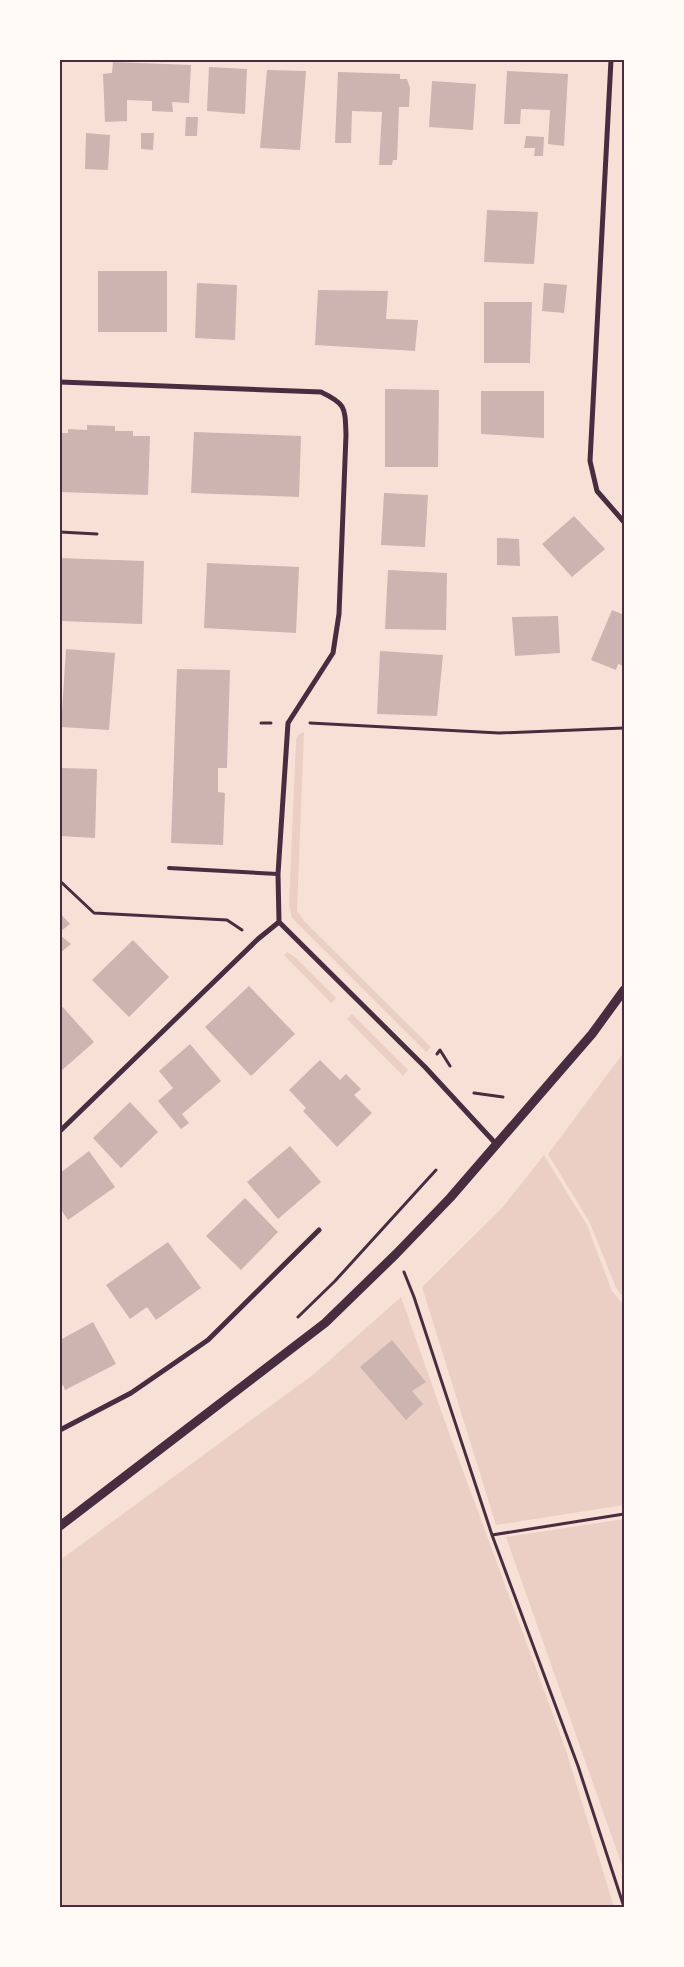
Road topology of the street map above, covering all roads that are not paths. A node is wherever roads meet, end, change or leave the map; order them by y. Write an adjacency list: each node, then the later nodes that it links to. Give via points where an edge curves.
1 (611, 60): 3 (street, via 590,461 597,490)
2 (60, 382): 5 (street, via 321,392 338,400 345,411 339,614 333,653 288,723)
3 (624, 522)
4 (169, 868): 5 (lane)
5 (278, 874): 6 (street)
6 (279, 922): 8 (street); 9 (street, via 425,1067)
7 (624, 990): 9 (street, via 592,1034)
8 (60, 1131)
9 (497, 1145): 12 (street, via 396,1254 324,1323)
10 (320, 1230): 11 (street, via 208,1340 131,1393)
11 (60, 1430)
12 (60, 1526)

